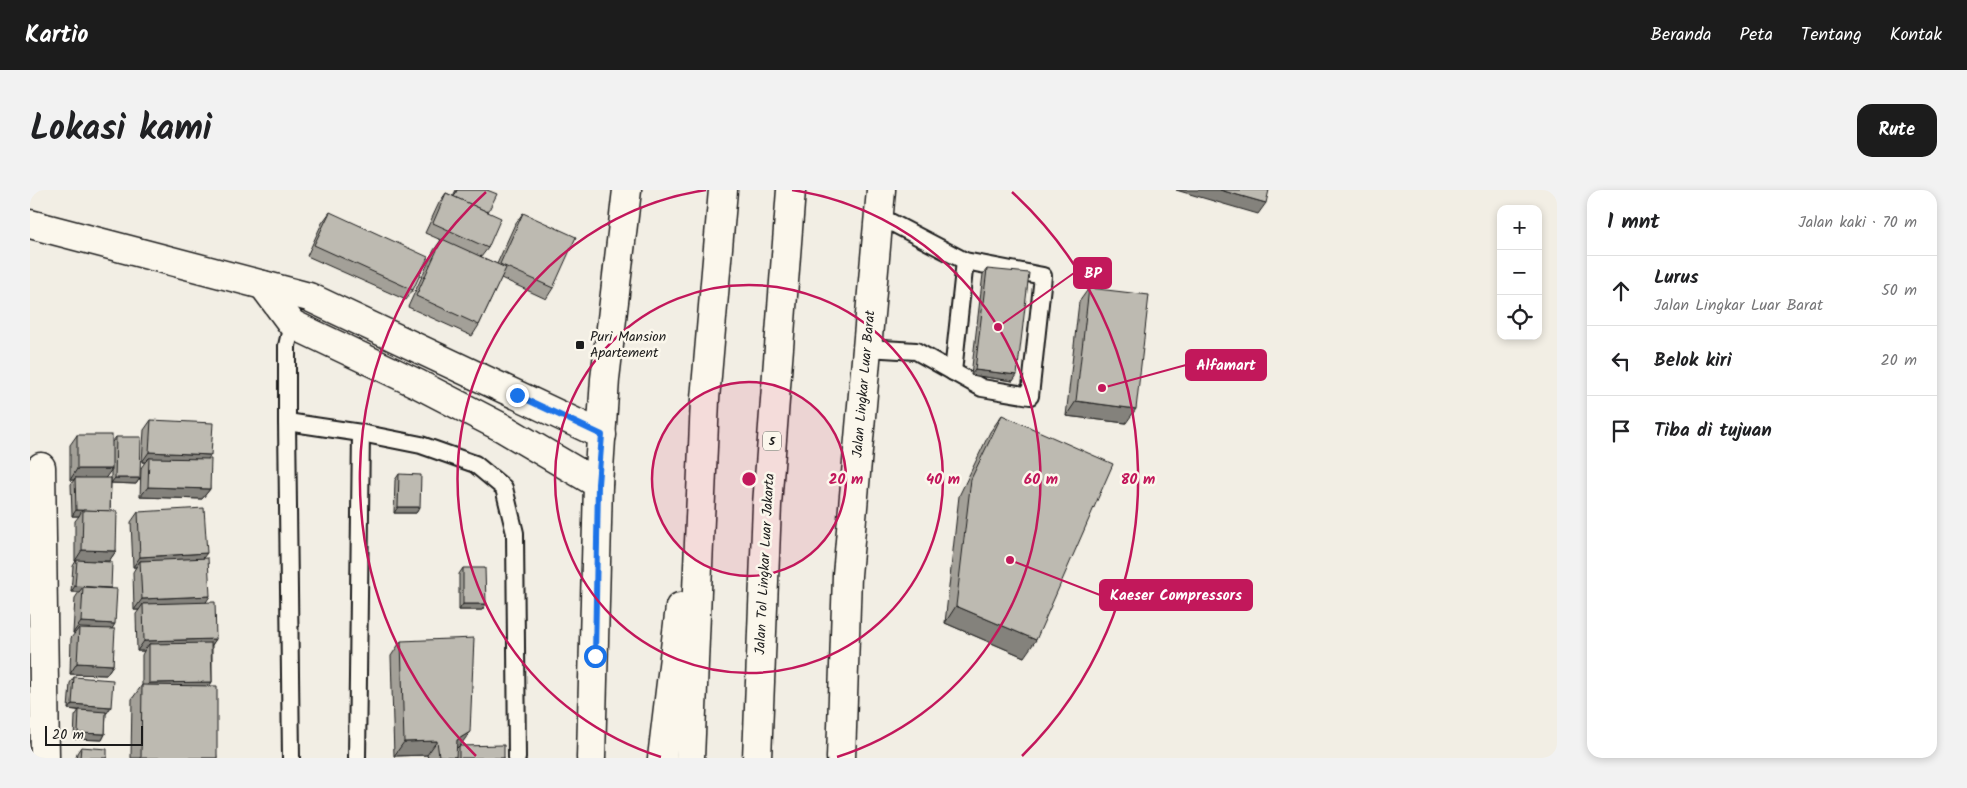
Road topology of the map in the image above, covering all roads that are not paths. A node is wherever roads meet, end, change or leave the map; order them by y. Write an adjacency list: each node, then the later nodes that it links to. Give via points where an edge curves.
1 (628, 190): 15 (main road, via 609,338)
2 (723, 190): 12 (main road)
3 (791, 190): 25 (main road, Jalan Tol Lingkar Luar Jakarta / 5, via 767,505)
4 (880, 203): 6 (lane); 10 (main road, Jalan Lingkar Luar Barat)
5 (30, 224): 7 (main road)
6 (965, 261): 11 (lane); 11 (lane, via 1042,276 1030,396 982,388)
7 (263, 285): 8 (main road); 9 (main road)
8 (309, 297): 9 (main road); 15 (main road)
9 (292, 324): 13 (lane, via 287,346); 17 (main road, via 501,427)
10 (868, 348): 11 (lane, via 916,351); 26 (main road, Jalan Lingkar Luar Barat, via 847,575)
11 (953, 372)
12 (705, 399): 23 (main road); 24 (main road)
13 (286, 422): 14 (lane); 19 (lane)
14 (361, 433): 20 (lane); 21 (lane, via 421,445 475,464 504,488 515,533)
15 (602, 435): 17 (main road)
16 (41, 467): 18 (main road)
17 (598, 484): 22 (main road)
18 (44, 758)
19 (291, 758)
20 (357, 758)
21 (517, 758)
22 (591, 758)
23 (662, 758)
24 (690, 758)
25 (757, 758)
26 (841, 758)

